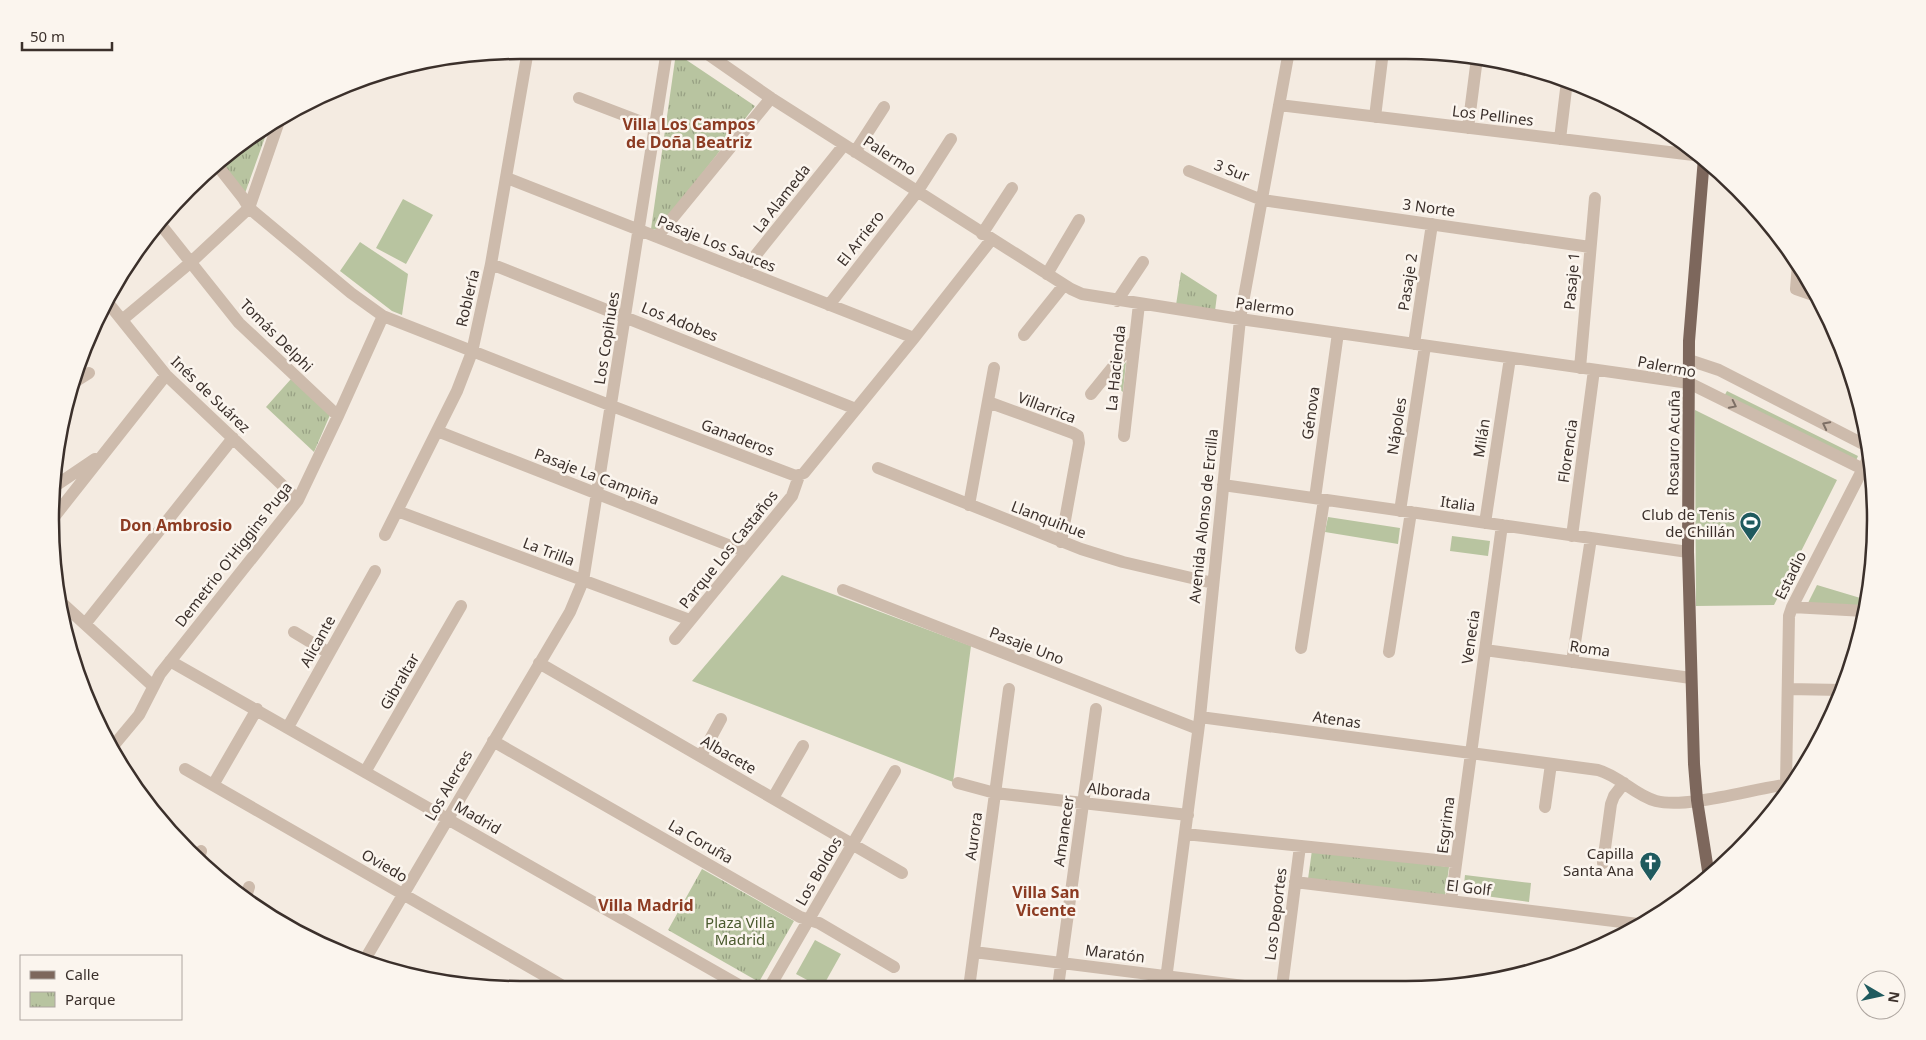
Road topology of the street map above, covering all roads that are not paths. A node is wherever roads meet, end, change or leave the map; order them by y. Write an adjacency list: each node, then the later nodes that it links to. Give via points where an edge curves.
1 (527, 59): 24 (street, Roblería)
2 (666, 59): 13 (street, Los Copihues)
3 (715, 59): 9 (street, Palermo)
4 (1288, 59): 10 (street, Avenida Alonso de Ercilla)
5 (1382, 59): 12 (street)
6 (1476, 65): 14 (street)
7 (1566, 88): 17 (street)
8 (579, 98): 13 (street)
9 (771, 98): 18 (street, Palermo); 34 (street)
10 (1279, 105): 12 (street, Los Pellines); 28 (street, Avenida Alonso de Ercilla)
11 (884, 107): 19 (street)
12 (1375, 117): 14 (street, Los Pellines)
13 (655, 127): 33 (street, Los Copihues)
14 (1468, 128): 17 (street, Los Pellines)
15 (276, 129): 29 (street)
16 (951, 139): 26 (street, El Arriero)
17 (1560, 139): 20 (street, Los Pellines)
18 (844, 145): 19 (street, Palermo); 40 (street, La Alameda)
19 (855, 152): 26 (street, Palermo)
20 (1688, 155)
21 (1702, 167): 60 (main road, Rosauro Acuña)
22 (220, 169): 29 (street, Ganaderos)
23 (1189, 171): 28 (street, 3 Sur)
24 (507, 178): 33 (street, Pasaje Los Sauces); 39 (street, Roblería)
25 (1012, 188): 35 (street)
26 (916, 192): 35 (street, Palermo); 47 (street, El Arriero)
27 (1595, 198): 36 (street, Pasaje 1)
28 (1262, 200): 31 (street, 3 Norte); 51 (street, Avenida Alonso de Ercilla)
29 (249, 208): 38 (street); 49 (street, Ganaderos)
30 (1079, 220): 41 (street)
31 (1432, 224): 36 (street, 3 Norte); 57 (street, Pasaje 2)
32 (163, 228): 38 (street, Tomás Delphi)
33 (639, 230): 34 (street, Pasaje Los Sauces); 50 (street, Los Copihues)
34 (657, 237): 40 (street, Pasaje Los Sauces)
35 (987, 237): 41 (street, Palermo); 55 (street)
36 (1590, 247): 62 (street, Pasaje 1)
37 (1144, 262): 45 (street)
38 (190, 263): 52 (street); 72 (street, Tomás Delphi, via 238,323)
39 (491, 264): 50 (street, Los Adobes); 58 (street, Roblería)
40 (744, 271): 47 (street, Pasaje Los Sauces)
41 (1047, 274): 43 (street, Palermo)
42 (1797, 276): 44 (street, via 1796,289)
43 (1064, 285): 45 (street, Palermo, via 1088,296); 54 (street)
44 (1807, 293)
45 (1117, 301): 46 (street, Palermo)
46 (1139, 304): 51 (street, Palermo); 56 (street, La Hacienda)
47 (829, 305): 55 (street, Pasaje Los Sauces)
48 (111, 307): 52 (street, Inés de Suárez)
49 (383, 316): 58 (street, Ganaderos); 72 (street, Demetrio O'Higgins Puga)
50 (626, 318): 70 (street, Los Copihues); 71 (street, Los Adobes)
51 (1240, 319): 53 (street, Palermo); 83 (street, Avenida Alonso de Ercilla)
52 (122, 320): 65 (street, Inés de Suárez)
53 (1338, 333): 57 (street, Palermo); 85 (street, Génova)
54 (1024, 335)
55 (914, 338): 71 (street)
56 (1134, 340): 68 (street); 74 (street, La Hacienda)
57 (1419, 345): 59 (street, Palermo); 90 (street, Nápoles)
58 (472, 352): 70 (street, Ganaderos); 73 (street, Roblería)
59 (1510, 358): 62 (street, Palermo); 91 (street, Milán)
60 (1689, 360): 67 (main road, Rosauro Acuña); 76 (street, Palermo, one-way to 60, via 1719,370)
61 (994, 368): 69 (street)
62 (1580, 368): 63 (street, Palermo)
63 (1594, 370): 67 (street, Palermo); 94 (street, Florencia)
64 (89, 372): 66 (street)
65 (166, 375): 75 (street, Inés de Suárez); 77 (street)
66 (81, 377)
67 (1690, 383): 79 (street, Palermo, one-way to 79); 98 (main road, Rosauro Acuña)
68 (1091, 394)
69 (988, 402): 87 (street); 96 (street, Villarrica, via 1078,436)
70 (612, 406): 81 (street, Ganaderos); 84 (street, Los Copihues)
71 (856, 409): 81 (street)
72 (338, 416): 86 (street, Demetrio O'Higgins Puga)
73 (437, 432): 84 (street, Pasaje La Campiña); 89 (street, Roblería)
74 (1124, 436)
75 (233, 438): 86 (street, Inés de Suárez); 108 (street)
76 (1860, 441)
77 (106, 452): 82 (street); 88 (street)
78 (878, 468): 87 (street, Llanquihue)
79 (1864, 469)
80 (1865, 475): 104 (street, Estadio)
81 (799, 476): 97 (street, Parque Los Castaños, via 792,496)
82 (61, 482)
83 (1223, 485): 85 (street, Italia); 101 (street, Avenida Alonso de Ercilla)
84 (598, 494): 97 (street, Pasaje La Campiña); 100 (street, Los Copihues)
85 (1319, 499): 90 (street, Italia); 112 (street, Génova)
86 (298, 500): 116 (street, Demetrio O'Higgins Puga)
87 (970, 505): 96 (street, Llanquihue)
88 (59, 510)
89 (397, 511): 93 (street, Roblería); 100 (street, La Trilla)
90 (1405, 511): 91 (street, Italia); 115 (street, Nápoles)
91 (1485, 523): 92 (street, Italia)
92 (1502, 525): 94 (street, Italia); 113 (street, Venecia)
93 (385, 535)
94 (1572, 536): 95 (street, Italia)
95 (1591, 538): 98 (street, Italia); 117 (street)
96 (1061, 542): 101 (street, Llanquihue, via 1115,560)
97 (746, 552): 107 (street, Parque Los Castaños)
98 (1688, 552): 119 (main road, Rosauro Acuña)
99 (375, 571): 114 (street, Alicante)
100 (583, 581): 107 (street, La Trilla); 109 (street, Los Copihues)
101 (1213, 583): 127 (street, Avenida Alonso de Ercilla)
102 (843, 590): 127 (street, Pasaje Uno)
103 (461, 606): 137 (street, Gibraltar)
104 (1792, 607): 106 (street); 122 (street, Estadio, via 1789,616)
105 (68, 608): 108 (street)
106 (1858, 610)
107 (690, 620): 111 (street, Parque Los Castaños)
108 (85, 624): 120 (street)
109 (561, 626): 118 (street, Los Alerces)
110 (294, 632): 114 (street)
111 (675, 638)
112 (1302, 648)
113 (1484, 650): 117 (street, Roma); 132 (street, Venecia)
114 (330, 652): 128 (street, Alicante)
115 (1389, 652)
116 (170, 661): 120 (street, Demetrio O'Higgins Puga); 124 (street, Madrid)
117 (1572, 662): 119 (street, Roma)
118 (539, 663): 129 (street, Los Alerces); 133 (street, Albacete)
119 (1691, 678): 145 (main road, Rosauro Acuña)
120 (153, 686): 130 (street, Demetrio O'Higgins Puga, via 139,714)
121 (1009, 689): 143 (street, Aurora)
122 (1788, 689): 123 (street); 138 (street, Estadio)
123 (1835, 690)
124 (257, 709): 128 (street, Madrid); 141 (street)
125 (1096, 709): 146 (street, Amanecer)
126 (721, 719): 133 (street)
127 (1199, 723): 132 (street, Atenas); 148 (street, Avenida Alonso de Ercilla)
128 (288, 727): 137 (street, Madrid)
129 (493, 741): 149 (street, Los Alerces); 160 (street, La Coruña)
130 (116, 742)
131 (803, 746): 144 (street)
132 (1470, 754): 134 (street, Atenas); 153 (street, Esgrima)
133 (701, 756): 144 (street, Albacete)
134 (1550, 764): 140 (street, Atenas, via 1598,770); 147 (street)
135 (185, 769): 141 (street, Oviedo)
136 (895, 771): 151 (street, Los Boldos)
137 (366, 772): 149 (street, Madrid)
138 (1788, 779)
139 (958, 783): 143 (street, Alborada)
140 (1624, 783): 145 (street, Atenas, via 1656,801); 154 (street, via 1611,804)
141 (214, 785): 158 (street, Oviedo)
142 (1784, 785): 145 (street, Atenas)
143 (995, 793): 146 (street, Alborada); 162 (street, Aurora)
144 (773, 798): 151 (street, Albacete)
145 (1697, 800): 155 (main road, Rosauro Acuña)
146 (1083, 803): 148 (street, Alborada); 164 (street, Amanecer)
147 (1545, 807)
148 (1188, 815): 150 (street, Avenida Alonso de Ercilla)
149 (448, 818): 158 (street, Los Alerces); 167 (street, Madrid)
150 (1185, 834): 152 (street, El Golf); 171 (street, Avenida Alonso de Ercilla)
151 (852, 844): 156 (street, Albacete); 160 (street, Los Boldos)
152 (1300, 846): 153 (street, El Golf); 157 (street, Los Deportes)
153 (1456, 862): 159 (street, Esgrima)
154 (1603, 863)
155 (1708, 869)
156 (902, 872)
157 (1295, 882): 159 (street, El Golf); 172 (street, Los Deportes)
158 (403, 894): 163 (street, Los Alerces); 166 (street, Oviedo)
159 (1451, 901): 161 (street, El Golf)
160 (809, 920): 165 (street, La Coruña); 168 (street, Los Boldos)
161 (1627, 924)
162 (974, 952): 164 (street, Maratón); 169 (street, Aurora)
163 (367, 955)
164 (1061, 963): 170 (street, Amanecer); 171 (street, Maratón)
165 (894, 967)
166 (554, 981)
167 (732, 981)
168 (773, 981)
169 (970, 981)
170 (1059, 981)
171 (1166, 981)
172 (1283, 981)

